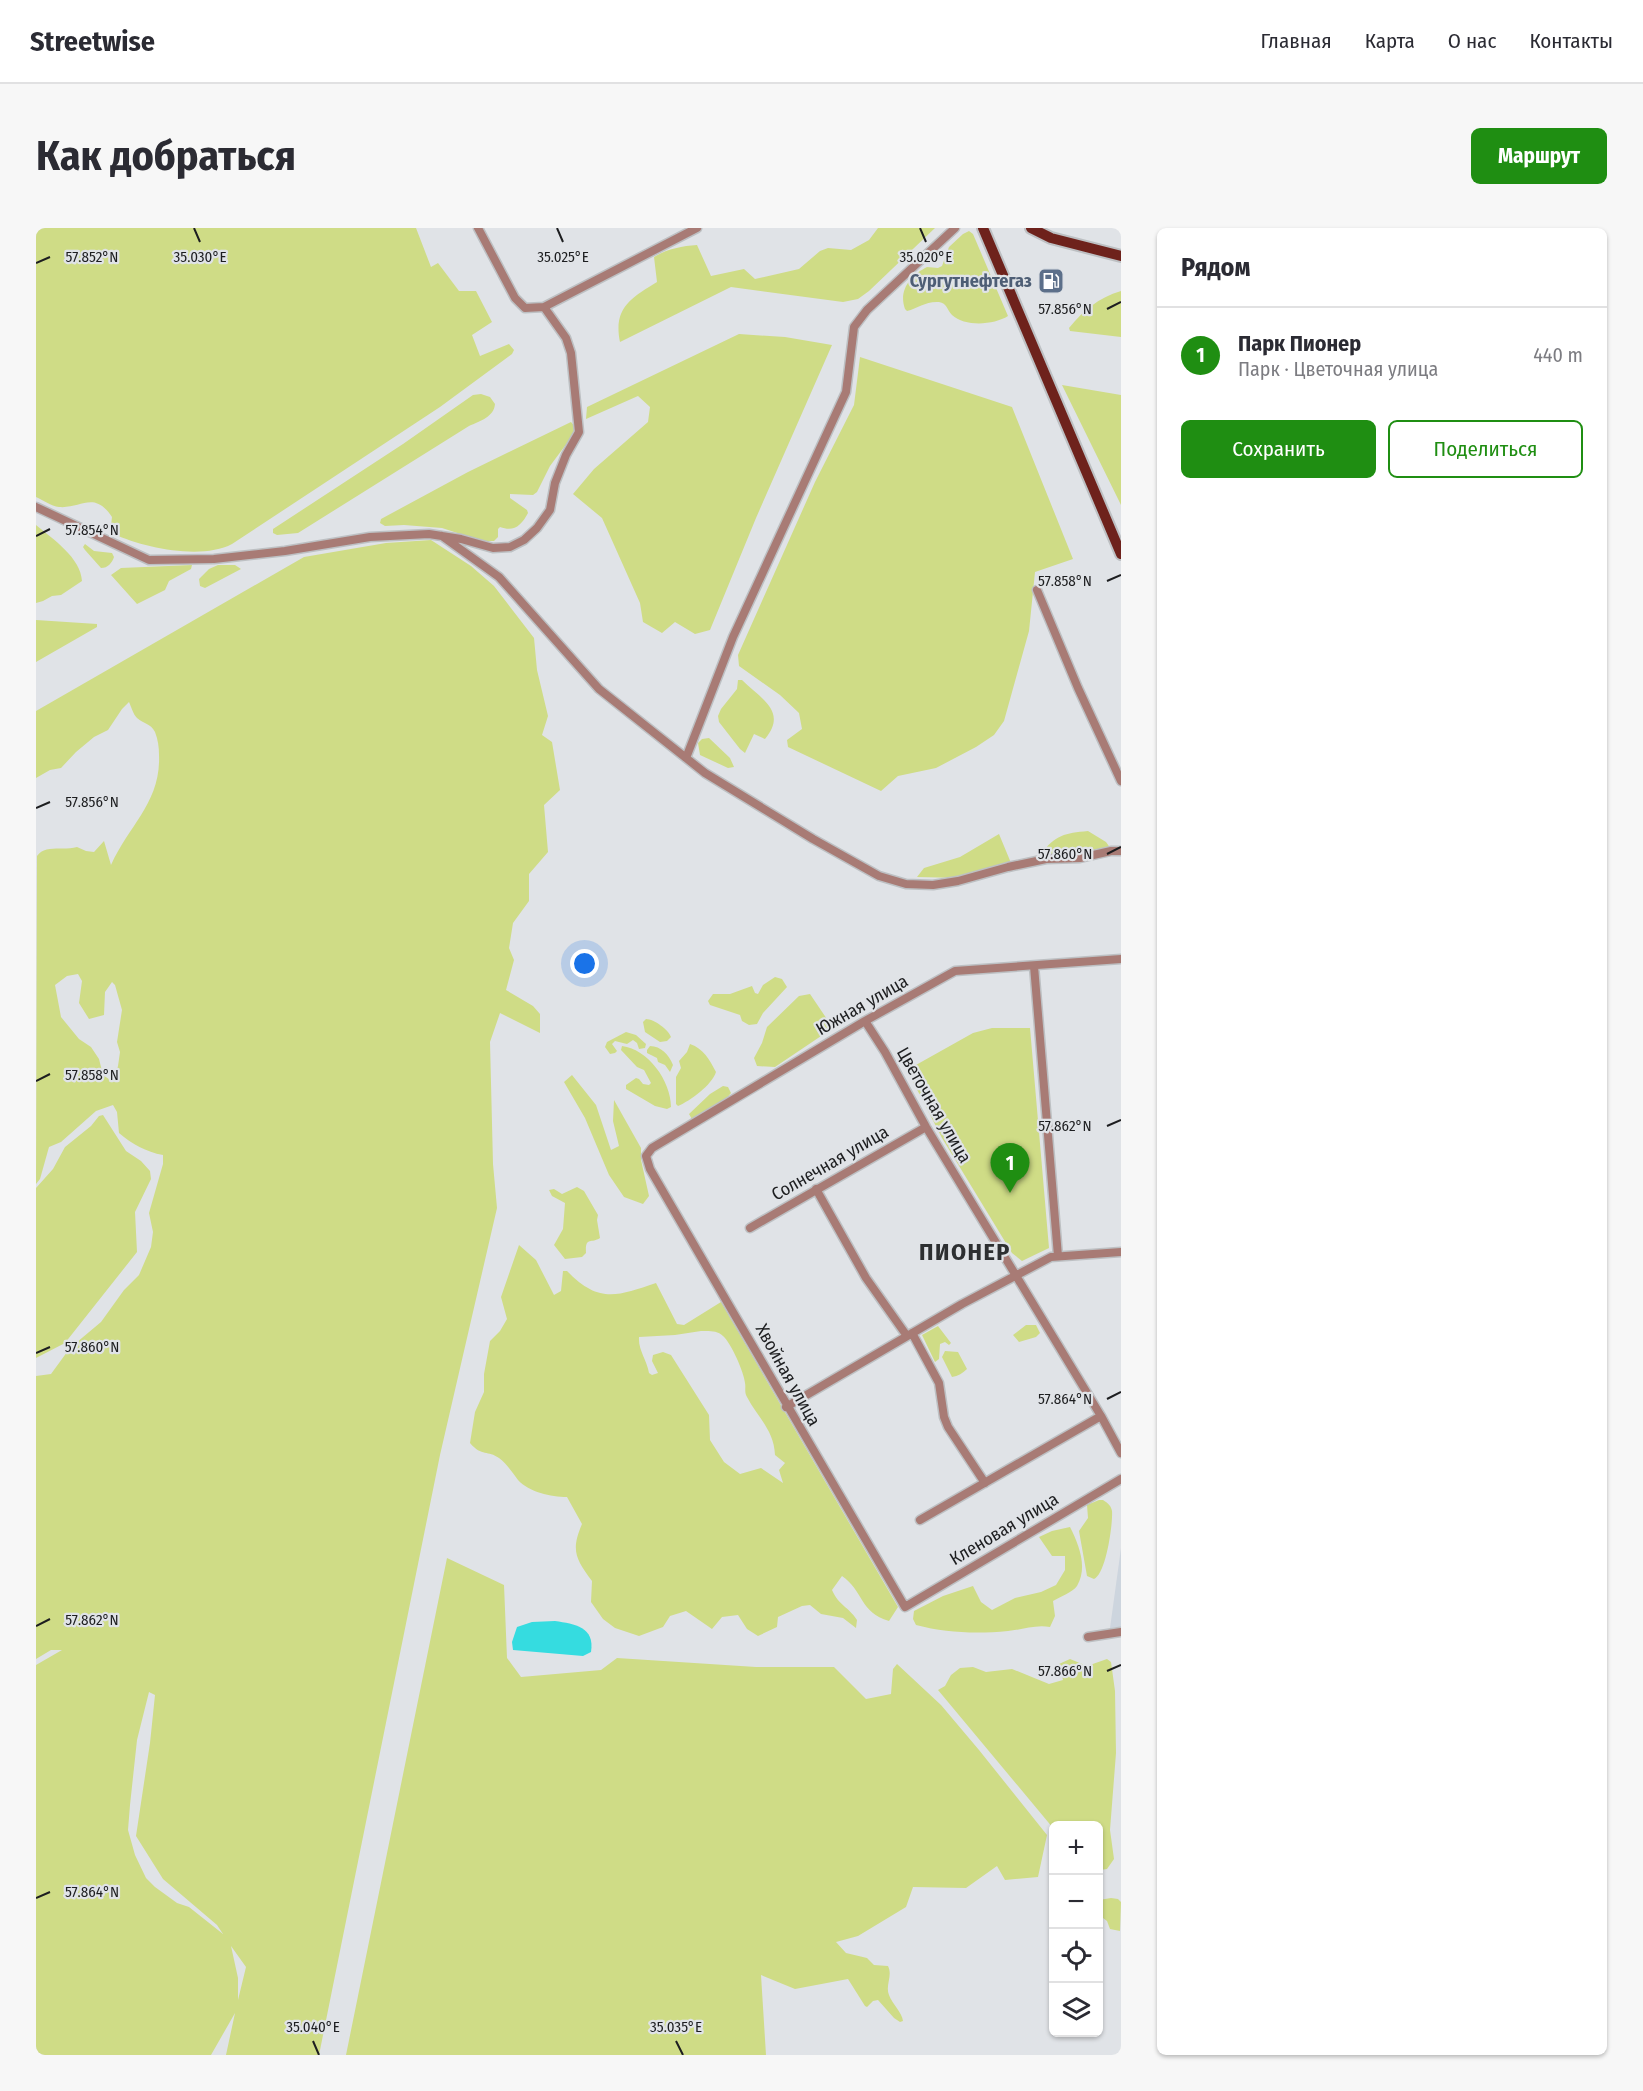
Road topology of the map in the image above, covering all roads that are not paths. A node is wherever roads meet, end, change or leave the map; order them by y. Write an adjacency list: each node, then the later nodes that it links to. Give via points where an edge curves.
1 (478, 228): 7 (street, via 521,306)
2 (697, 228): 7 (street)
3 (955, 228): 12 (street, via 867,310 854,327 846,392 733,637)
4 (983, 228): 10 (main road)
5 (1031, 228): 6 (main road, via 1051,238)
6 (1121, 256)
7 (544, 307): 9 (street, via 569,345 579,432 555,483 550,510 537,528 510,547 493,548)
8 (36, 507): 9 (street, via 149,560 214,559 370,537)
9 (442, 536): 12 (street, via 499,577 599,689)
10 (1121, 554)
11 (1037, 591): 13 (street)
12 (686, 758): 14 (street, via 813,839 879,876 906,884 933,885 1046,859)
13 (1121, 781)
14 (1121, 851)
15 (1121, 959): 16 (street, Южная улица)
16 (1034, 966): 17 (street, Южная улица, via 955,971); 23 (street)
17 (865, 1021): 18 (street, Цветочная улица); 19 (street, Южная улица, via 652,1148)
18 (926, 1127): 20 (street, Солнечная улица); 24 (street, Цветочная улица)
19 (646, 1156): 26 (street, Хвойная улица)
20 (816, 1190): 21 (street, Солнечная улица); 25 (street, via 866,1278)
21 (750, 1227)
22 (1121, 1252): 23 (street)
23 (1058, 1256): 24 (street)
24 (1015, 1275): 25 (street); 27 (street, Цветочная улица)
25 (910, 1334): 26 (street); 30 (street, via 939,1383 948,1427)
26 (786, 1407): 32 (street, Хвойная улица)
27 (1101, 1416): 28 (street, Цветочная улица); 30 (street)
28 (1121, 1453)
29 (1121, 1479): 32 (street, Кленовая улица)
30 (986, 1483): 31 (street)
31 (920, 1520)
32 (905, 1607)
33 (1121, 1632): 34 (street)
34 (1088, 1637)

